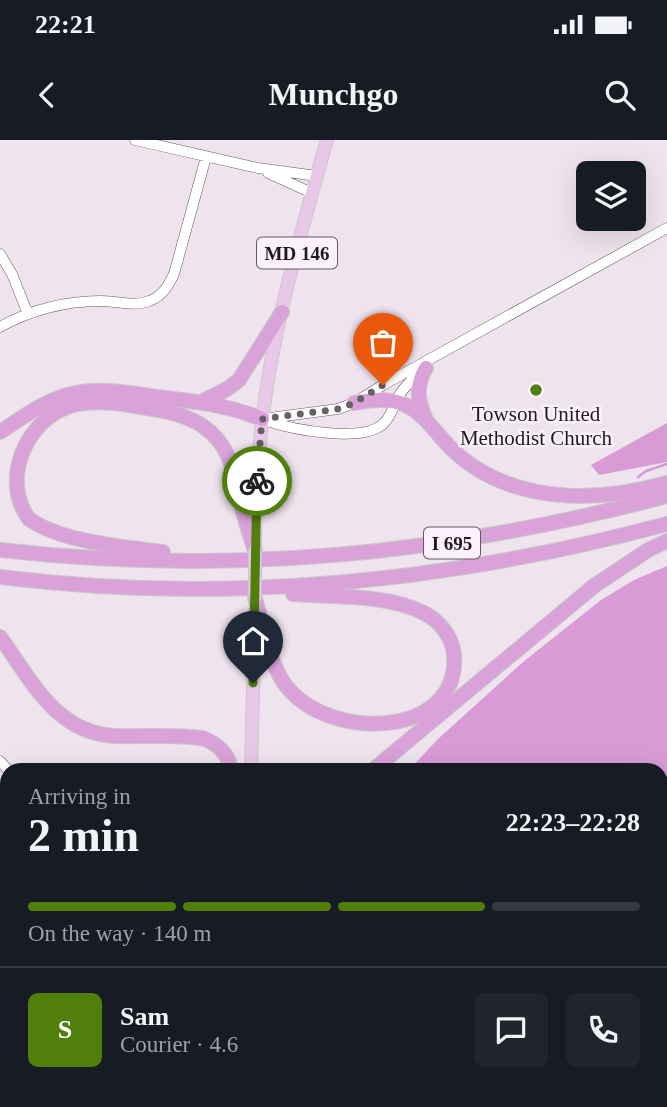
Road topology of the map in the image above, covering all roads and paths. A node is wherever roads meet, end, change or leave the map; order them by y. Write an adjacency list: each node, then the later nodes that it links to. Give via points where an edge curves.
1 (135, 140): 3 (street)
2 (327, 140): 5 (main road, MD 146)
3 (206, 157): 4 (street); 10 (street, via 167,289 147,302 77,302)
4 (258, 168): 5 (street); 6 (street)
5 (317, 176): 6 (main road, MD 146)
6 (312, 193): 9 (main road, MD 146)
7 (667, 228): 12 (street)
8 (0, 254): 10 (street)
9 (282, 312): 15 (highway, via 239,380); 18 (main road, MD 146)
10 (28, 314): 11 (street)
11 (0, 327)
12 (453, 347): 13 (street); 16 (street)
13 (426, 368): 14 (street); 17 (highway, via 418,386)
14 (396, 400): 16 (highway); 17 (highway); 18 (street, via 387,421 364,433 287,428)
15 (201, 402): 18 (highway); 19 (highway, via 86,391 55,400)
16 (354, 403): 18 (street, via 325,412)
17 (425, 418): 20 (highway, via 472,466 533,492 615,494)
18 (262, 419): 22 (main road, MD 146)
19 (0, 432)
20 (667, 483)
21 (667, 496): 27 (highway, I 695, via 464,541 346,555)
22 (250, 517): 26 (highway); 27 (highway, via 217,438 170,411 101,402 72,405 31,428 8,460 6,481 12,502 30,520 47,528 128,548)
23 (667, 524): 29 (highway, I 695, via 543,555 467,568 351,582)
24 (667, 541): 35 (highway, via 594,586)
25 (0, 550): 27 (highway, I 695)
26 (256, 550): 30 (main road, bridge)
27 (232, 561)
28 (0, 577): 29 (highway, I 695, via 103,586)
29 (234, 589): 31 (highway, via 367,600 414,609 444,628 453,647 453,669 446,691 422,711 387,724 356,724 325,715 296,697)
30 (255, 598): 31 (highway)
31 (260, 634): 34 (main road)
32 (0, 637): 33 (highway, via 48,704 72,724 97,734 202,738 219,747)
33 (229, 763)
34 (251, 763)
35 (381, 763)

